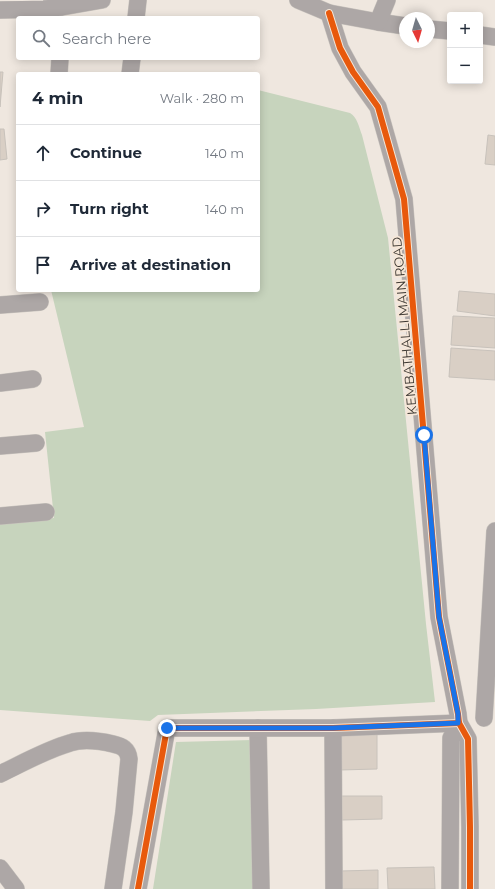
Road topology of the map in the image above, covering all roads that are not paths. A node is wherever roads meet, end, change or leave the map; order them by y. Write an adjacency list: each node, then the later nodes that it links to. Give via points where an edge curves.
1 (102, 0): 5 (street)
2 (138, 0): 8 (street)
3 (298, 0): 7 (street)
4 (387, 0): 9 (street)
5 (63, 8): 6 (street)
6 (0, 10)
7 (329, 13): 9 (street); 28 (street, KEMBATHALLI MAIN ROAD, via 340,48 353,72 378,107 404,199 439,617)
8 (136, 16)
9 (378, 22): 10 (street)
10 (399, 25)
11 (435, 30): 12 (street)
12 (447, 31)
13 (483, 35): 14 (street)
14 (495, 37)
15 (60, 60): 17 (street)
16 (132, 60): 18 (street)
17 (59, 72)
18 (130, 72)
19 (40, 302): 20 (street)
20 (0, 305)
21 (32, 379): 22 (street)
22 (0, 383)
23 (36, 443): 24 (street)
24 (0, 446)
25 (46, 512): 26 (street)
26 (0, 516)
27 (495, 531): 29 (street)
28 (458, 718): 29 (street); 31 (street); 39 (street, via 451,738); 40 (street, KEMBATHALLI MAIN ROAD, via 468,739)
29 (489, 720)
30 (258, 728): 31 (street); 36 (street, via 167,728); 37 (street)
31 (333, 728): 38 (street)
32 (0, 774): 35 (street, via 71,742 104,742 125,748 129,759)
33 (0, 868): 34 (street)
34 (16, 889)
35 (113, 889)
36 (138, 889)
37 (261, 889)
38 (334, 889)
39 (450, 889)
40 (470, 889)

